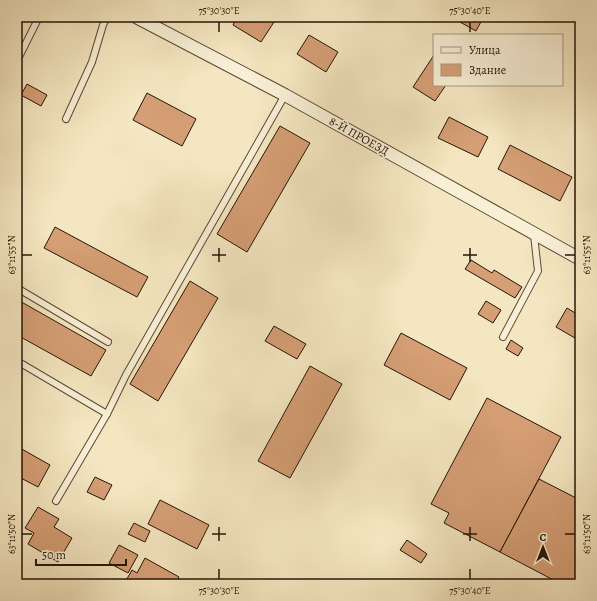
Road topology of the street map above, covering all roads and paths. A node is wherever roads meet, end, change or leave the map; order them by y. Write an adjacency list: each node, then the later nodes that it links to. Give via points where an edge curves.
1 (39, 17): 4 (lane)
2 (107, 17): 6 (lane, via 92,62)
3 (136, 17): 5 (street, 8-Й ПРОЕЗД)
4 (17, 61)
5 (285, 95): 7 (street, 8-Й ПРОЕЗД); 13 (lane, via 126,375)
6 (66, 119)
7 (534, 233): 8 (street, 8-Й ПРОЕЗД); 10 (lane, via 538,271)
8 (580, 259)
9 (17, 288): 11 (lane)
10 (502, 337)
11 (108, 342)
12 (17, 361): 13 (lane)
13 (107, 414): 14 (lane)
14 (56, 501)

